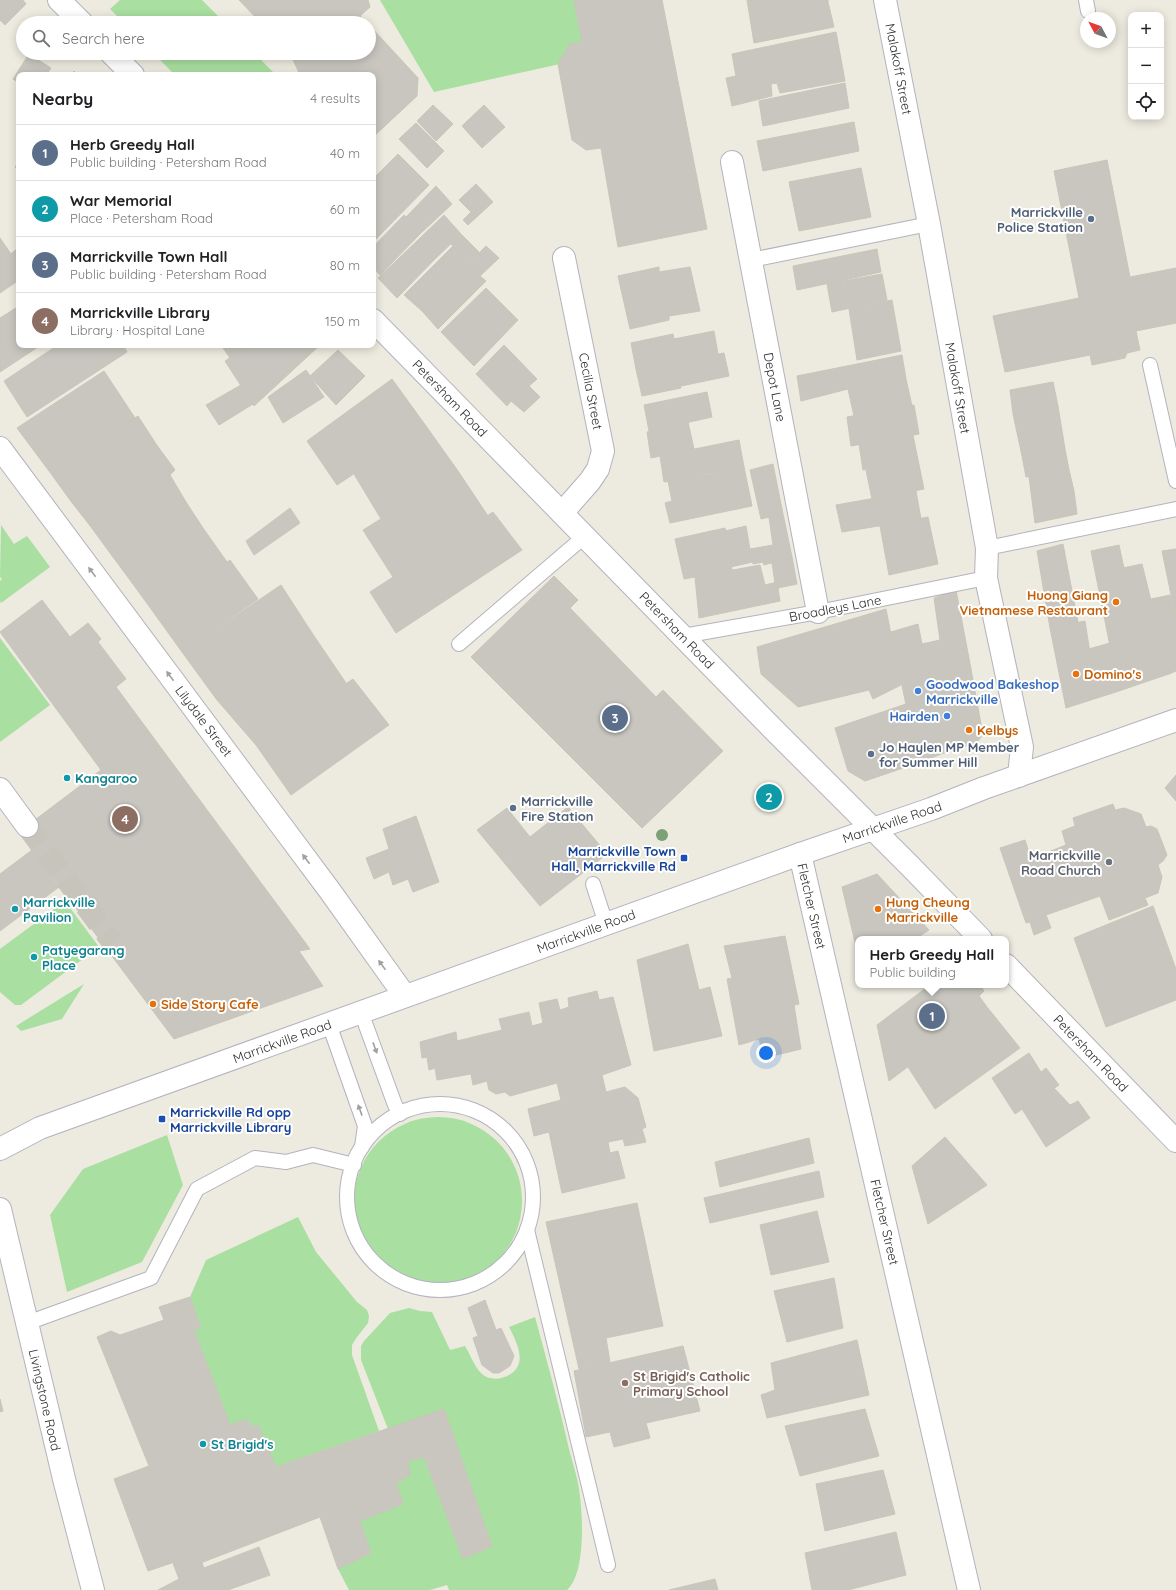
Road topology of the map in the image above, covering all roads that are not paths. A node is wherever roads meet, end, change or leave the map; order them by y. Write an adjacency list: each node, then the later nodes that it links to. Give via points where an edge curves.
1 (59, 0): 3 (street)
2 (885, 0): 7 (street, Malakoff Street)
3 (75, 16)
4 (118, 60): 5 (street)
5 (130, 72)
6 (732, 162): 9 (street, Depot Lane)
7 (929, 224): 9 (lane); 17 (street, Malakoff Street)
8 (564, 258): 15 (street, Cecilia Street, via 603,451 598,469)
9 (751, 260): 19 (street, Depot Lane)
10 (376, 323): 15 (street, Petersham Road)
11 (1150, 365): 13 (lane)
12 (0, 448): 32 (street, Lilydale Street, one-way to 12, via 330,890)
13 (1176, 481)
14 (1176, 509): 17 (lane)
15 (562, 513): 16 (street, Petersham Road)
16 (585, 536): 20 (street, Petersham Road); 21 (lane)
17 (987, 548): 18 (street, Malakoff Street)
18 (986, 578): 19 (lane, Broadleys Lane); 23 (street, Malakoff Street, via 1022,747)
19 (818, 612): 20 (lane, Broadleys Lane)
20 (683, 636): 26 (street, Petersham Road)
21 (459, 644)
22 (1176, 720): 23 (street, Marrickville Road)
23 (1019, 776): 26 (street, Marrickville Road)
24 (0, 790): 25 (street)
25 (27, 826)
26 (873, 830): 27 (street, Marrickville Road); 30 (street, Petersham Road)
27 (800, 854): 29 (street, Marrickville Road); 45 (street, Fletcher Street)
28 (593, 884): 29 (lane)
29 (606, 924): 32 (street, Marrickville Road)
30 (978, 936)
31 (1009, 968): 36 (street, Petersham Road)
32 (405, 996): 33 (street, Marrickville Road)
33 (361, 1012): 34 (street, Marrickville Road); 35 (lane, one-way to 35)
34 (329, 1024): 37 (lane, one-way to 34, via 365,1126); 38 (street, Marrickville Road, via 40,1128)
35 (400, 1114): 37 (lane, via 383,1124); 41 (lane, via 409,1109 439,1104 469,1108 496,1122 517,1143 530,1170 534,1201)
36 (1176, 1141)
37 (362, 1148): 39 (lane)
38 (0, 1149)
39 (354, 1165): 41 (lane, via 349,1177 348,1208 357,1239 376,1265 402,1282 431,1290 461,1288 489,1276 512,1257); 42 (lane, via 313,1156 286,1162 255,1158 197,1189 151,1278)
40 (0, 1209): 42 (street, Livingstone Road)
41 (527, 1230): 43 (lane)
42 (27, 1323): 44 (street, Livingstone Road)
43 (608, 1565)
44 (93, 1590)
45 (969, 1590)

